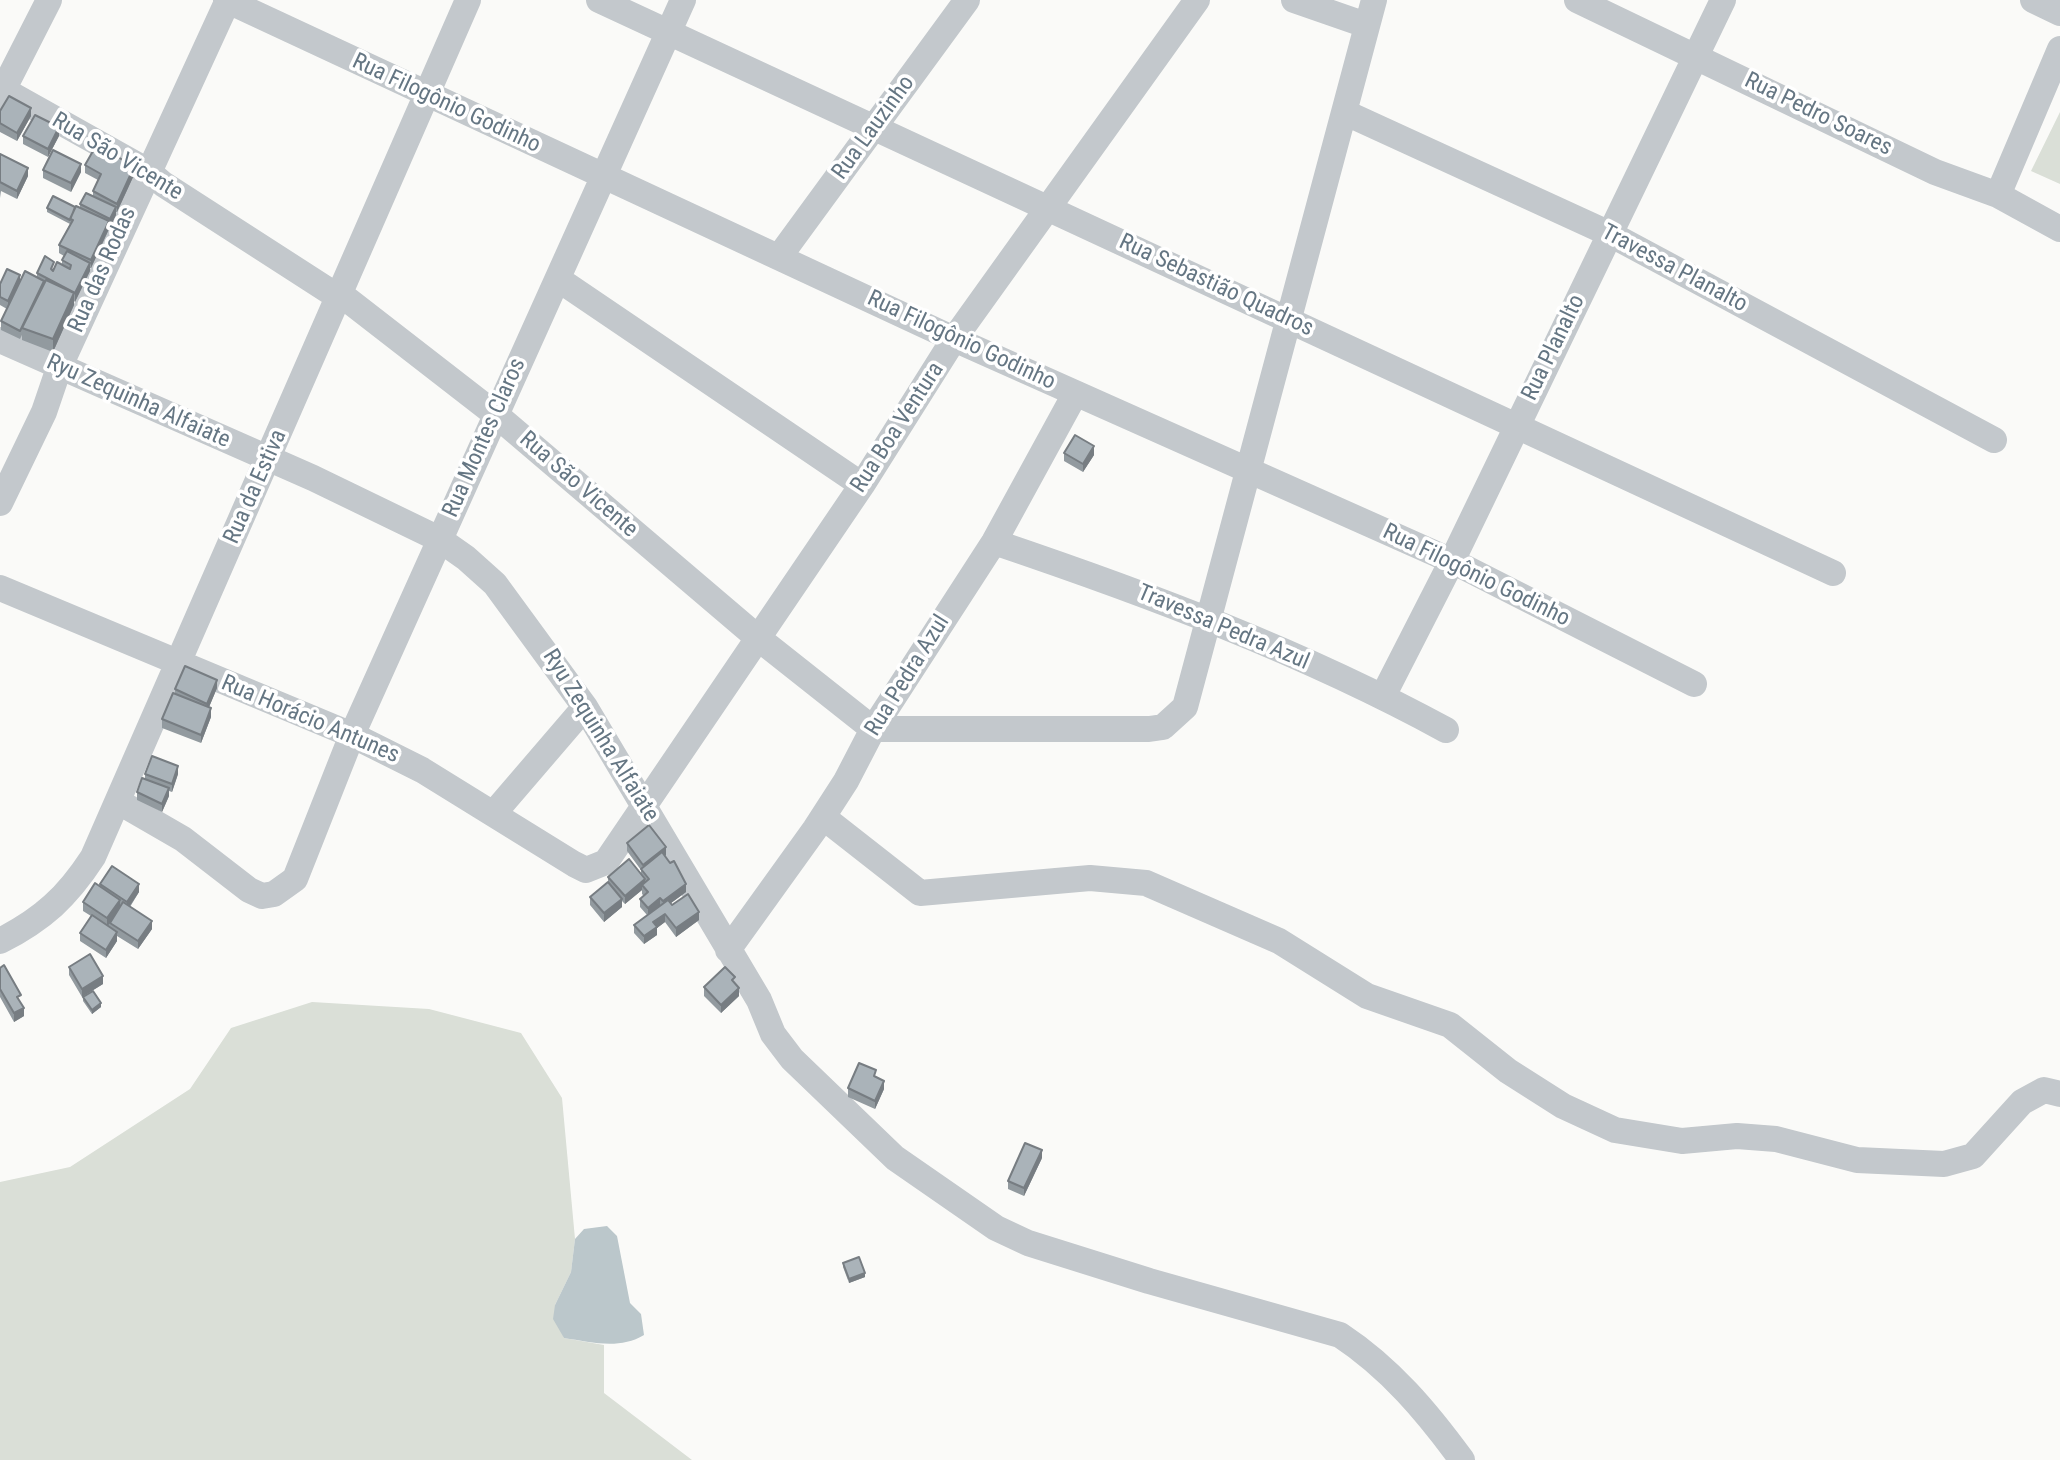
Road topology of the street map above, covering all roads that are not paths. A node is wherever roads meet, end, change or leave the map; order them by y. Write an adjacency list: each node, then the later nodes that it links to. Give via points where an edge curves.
1 (49, 0): 17 (street)
2 (227, 0): 18 (street, Rua Filogônio Godinho); 21 (street, Rua das Rodas)
3 (468, 0): 18 (street, Rua da Estiva)
4 (599, 0): 14 (street, Rua Sebastião Quadros)
5 (683, 0): 14 (street, Rua Montes Claros)
6 (967, 0): 20 (street, Rua Lauzinho)
7 (1198, 0): 24 (street, Rua Boa Ventura)
8 (1294, 0): 12 (street)
9 (1577, 0): 16 (street, Rua Pedro Soares)
10 (1723, 0): 16 (street, Rua Planalto)
11 (2033, 0): 13 (street)
12 (1370, 12): 19 (street)
13 (2060, 13)
14 (668, 32): 20 (street, Rua Sebastião Quadros); 22 (street, Rua Montes Claros)
15 (2060, 48): 23 (street)
16 (1694, 56): 23 (street, Rua Pedro Soares, via 1935,172); 26 (street, Rua Planalto)
17 (1, 91): 21 (street, Rua São Vicente)
18 (428, 94): 22 (street, Rua Filogônio Godinho); 29 (street, Rua da Estiva)
19 (1346, 113): 26 (street, Travessa Planalto); 30 (street)
20 (874, 128): 24 (street, Rua Sebastião Quadros); 27 (street, Rua Lauzinho)
21 (148, 171): 29 (street, Rua São Vicente, via 318,284); 33 (street, Rua das Rodas)
22 (603, 178): 27 (street, Rua Filogônio Godinho); 28 (street, Rua Montes Claros)
23 (1998, 195): 25 (street, Rua Pedro Soares)
24 (1049, 209): 30 (street, Rua Sebastião Quadros); 31 (street, Rua Boa Ventura)
25 (2060, 229)
26 (1610, 234): 36 (street, Rua Planalto); 37 (street, Travessa Planalto)
27 (779, 257): 31 (street, Rua Filogônio Godinho)
28 (558, 279): 35 (street, Rua Montes Claros); 40 (street)
29 (339, 293): 35 (street, Rua São Vicente); 38 (street, Rua da Estiva)
30 (1288, 320): 36 (street, Rua Sebastião Quadros); 39 (street)
31 (954, 339): 34 (street, Rua Filogônio Godinho); 40 (street, Rua Boa Ventura)
32 (0, 340): 33 (street, Ryu Zequinha Alfaiate)
33 (59, 368): 38 (street, Ryu Zequinha Alfaiate); 41 (street, Rua das Rodas, via 44,412)
34 (1075, 394): 39 (street, Rua Filogônio Godinho); 43 (street, Rua Pedra Azul)
35 (495, 414): 42 (street, Rua Montes Claros); 48 (street, Rua São Vicente)
36 (1516, 426): 44 (street, Rua Planalto); 45 (street, Rua Sebastião Quadros)
37 (1994, 440)
38 (269, 459): 42 (street, Ryu Zequinha Alfaiate); 49 (street, Rua da Estiva)
39 (1248, 471): 44 (street, Rua Filogônio Godinho); 47 (street)
40 (862, 485): 48 (street, Rua Boa Ventura)
41 (0, 503)
42 (439, 539): 52 (street, Ryu Zequinha Alfaiate, via 495,584); 55 (street, Rua Montes Claros)
43 (994, 541): 47 (street, Travessa Pedra Azul); 53 (street, Rua Pedra Azul)
44 (1452, 561): 50 (street, Rua Filogônio Godinho); 51 (street, Rua Planalto)
45 (1833, 573)
46 (0, 588): 49 (street, Rua Horácio Antunes)
47 (1208, 621): 51 (street, Travessa Pedra Azul); 53 (street, via 1185,707 1163,727)
48 (758, 638): 53 (street, Rua São Vicente); 57 (street, Rua Boa Ventura)
49 (178, 664): 55 (street, Rua Horácio Antunes); 56 (street, Rua da Estiva)
50 (1694, 684)
51 (1383, 696): 54 (street, Travessa Pedra Azul)
52 (585, 707): 57 (street, Ryu Zequinha Alfaiate); 58 (street)
53 (873, 729): 59 (street, Rua Pedra Azul)
54 (1446, 730)
55 (352, 735): 56 (street, Rua Montes Claros, via 295,879 274,894 262,896 249,890 183,839); 58 (street, Rua Horácio Antunes)
56 (119, 802): 61 (street, Rua da Estiva, via 72,889)
57 (643, 803): 60 (street, Rua Boa Ventura); 62 (street, Ryu Zequinha Alfaiate)
58 (494, 813): 60 (street, Rua Horácio Antunes, via 586,870)
59 (822, 817): 62 (street, Rua Pedra Azul); 63 (street, via 920,893 1090,878 1146,883 1279,941 1367,996 1450,1025 1530,1085 1615,1130 1682,1141 1737,1136 1776,1139 1857,1160 1944,1164 1973,1156 2022,1102 2044,1090)
60 (606, 862)
61 (0, 941)
62 (728, 950): 64 (street, Ryu Zequinha Alfaiate, via 759,1000 773,1034 792,1059 895,1158 996,1228 1028,1243 1340,1335 1394,1377)
63 (2060, 1094)
64 (1462, 1460)

